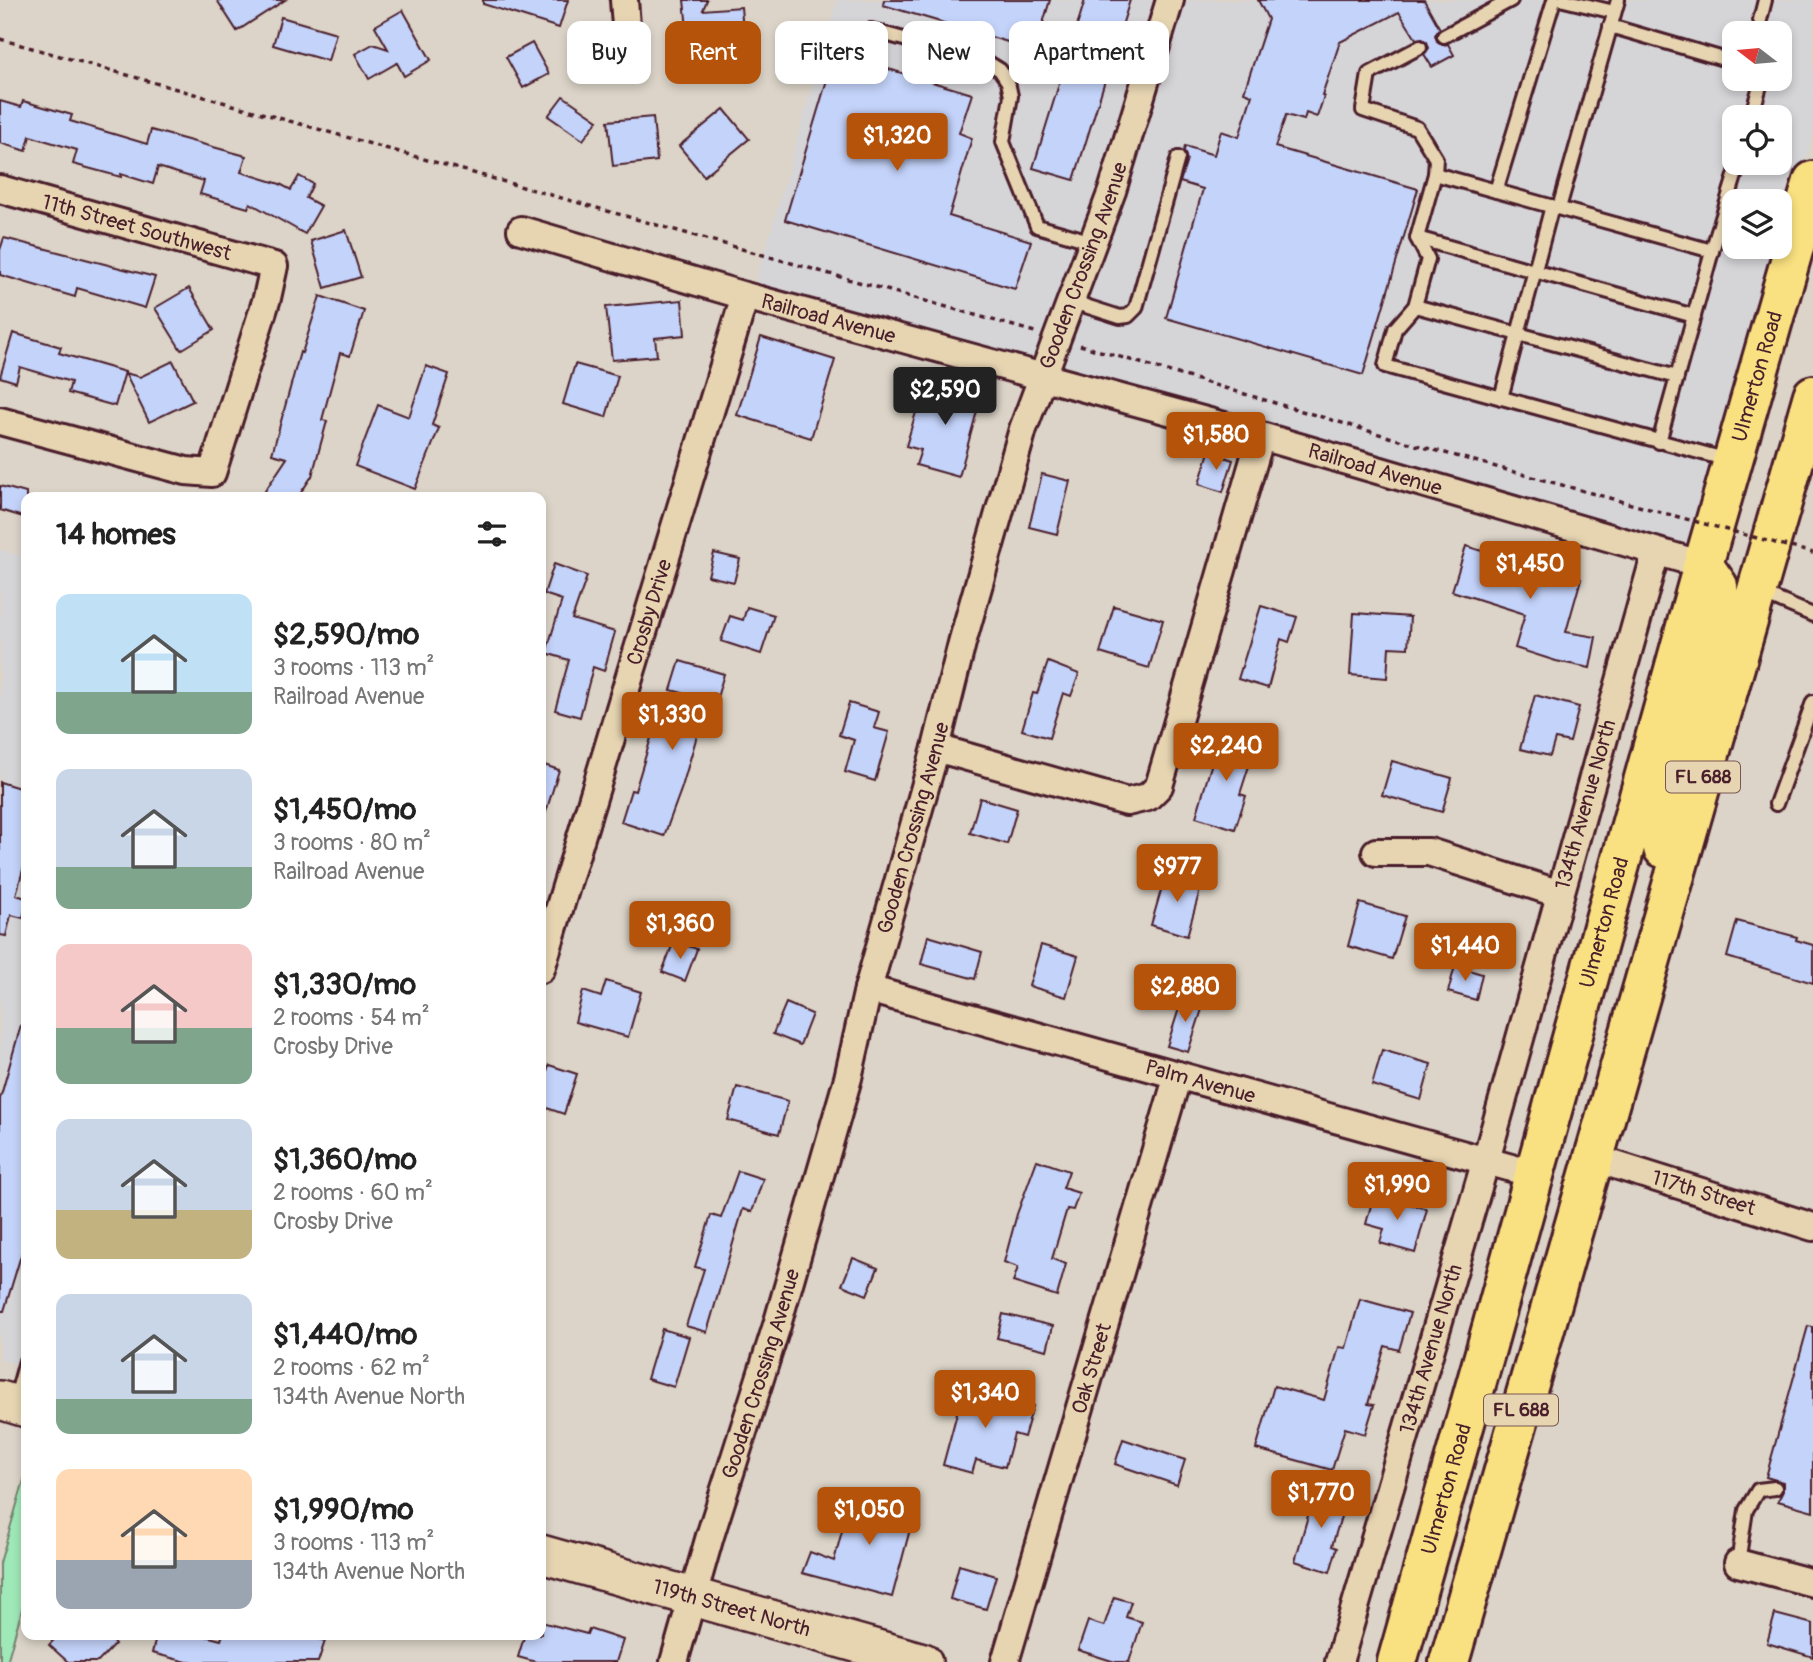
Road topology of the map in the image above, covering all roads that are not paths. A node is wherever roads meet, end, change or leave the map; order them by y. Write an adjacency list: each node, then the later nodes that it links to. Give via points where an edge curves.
1 (624, 0): 9 (street)
2 (1170, 0): 24 (street, Gooden Crossing Avenue)
3 (1511, 0): 12 (lane)
4 (1553, 0): 20 (lane)
5 (1564, 0): 7 (lane)
6 (1765, 0): 8 (lane)
7 (1616, 6): 10 (lane)
8 (1760, 20)
9 (626, 21)
10 (1610, 26): 14 (lane); 21 (lane)
11 (888, 35): 24 (lane, via 987,62 1000,70 1011,96 1003,142 1037,226)
12 (1444, 36)
13 (1420, 47): 16 (lane, via 1370,74 1363,110 1417,128 1436,159)
14 (1722, 59)
15 (1178, 158): 29 (lane, via 1136,308 1120,317)
16 (1435, 174): 20 (lane); 23 (lane)
17 (1735, 175): 25 (lane)
18 (0, 189): 37 (street, 11th Street Southwest, via 274,266 212,473 186,471)
19 (1811, 190): 26 (main road); 40 (main road, Ulmerton Road / FL 688)
20 (1496, 191): 21 (lane)
21 (1556, 207): 25 (lane); 27 (lane)
22 (521, 230): 28 (street, Railroad Avenue)
23 (1417, 238): 27 (lane); 30 (lane, via 1427,259)
24 (1093, 242): 29 (street, Gooden Crossing Avenue)
25 (1712, 251): 31 (lane)
26 (1813, 270): 43 (main road, via 1739,534)
27 (1536, 271): 31 (lane); 32 (lane)
28 (745, 296): 33 (street, Railroad Avenue); 52 (street, Crosby Drive)
29 (1070, 302): 33 (street, Gooden Crossing Avenue)
30 (1415, 306): 32 (lane); 36 (lane, via 1395,329 1385,366)
31 (1694, 316): 34 (lane)
32 (1520, 333): 34 (lane); 36 (lane)
33 (1042, 375): 38 (street, Railroad Avenue); 46 (street, Gooden Crossing Avenue, via 1023,429)
34 (1677, 377): 39 (lane)
35 (1813, 395): 43 (main road, FL 688)
36 (1501, 398): 39 (lane)
37 (0, 421)
38 (1261, 436): 41 (street, Railroad Avenue); 46 (street, via 1159,786 1147,797 1127,802)
39 (1659, 442): 40 (lane)
40 (1733, 461): 42 (main road, Ulmerton Road / FL 688)
41 (1656, 552): 42 (street, Railroad Avenue); 50 (street, 134th Avenue North)
42 (1703, 565): 48 (main road, Ulmerton Road / FL 688); 51 (main road, via 1718,586 1719,604 1666,807 1662,838)
43 (1756, 590): 44 (lane); 51 (main road, FL 688)
44 (1813, 615)
45 (1813, 702): 47 (lane)
46 (936, 748): 53 (street, Gooden Crossing Avenue)
47 (1776, 804)
48 (1631, 823): 55 (main road, via 1635,877 1631,914 1580,1099 1578,1122); 57 (main road, Ulmerton Road / FL 688)
49 (1376, 852): 50 (street, via 1429,852)
50 (1560, 894): 56 (street, 134th Avenue North)
51 (1668, 899): 55 (main road, FL 688)
52 (546, 953)
53 (868, 989): 54 (street, Palm Avenue); 65 (street, Gooden Crossing Avenue, via 848,1078 785,1299)
54 (1178, 1075): 56 (street, Palm Avenue); 68 (street, Oak Street)
55 (1593, 1158): 58 (street, 117th Street); 71 (main road, FL 688)
56 (1486, 1160): 57 (street, Palm Avenue); 69 (street, 134th Avenue North)
57 (1533, 1174): 70 (main road, Ulmerton Road / FL 688)
58 (1813, 1227)
59 (21, 1378): 60 (lane)
60 (13, 1404)
61 (1775, 1488): 63 (lane, via 1758,1490 1746,1510)
62 (546, 1555): 65 (street, 119th Street North)
63 (1738, 1563): 64 (street)
64 (1813, 1583)
65 (693, 1598): 66 (street, Gooden Crossing Avenue); 67 (street, 119th Street North)
66 (674, 1662)
67 (923, 1662)
68 (1005, 1662)
69 (1339, 1662)
70 (1397, 1662)
71 (1449, 1662)

